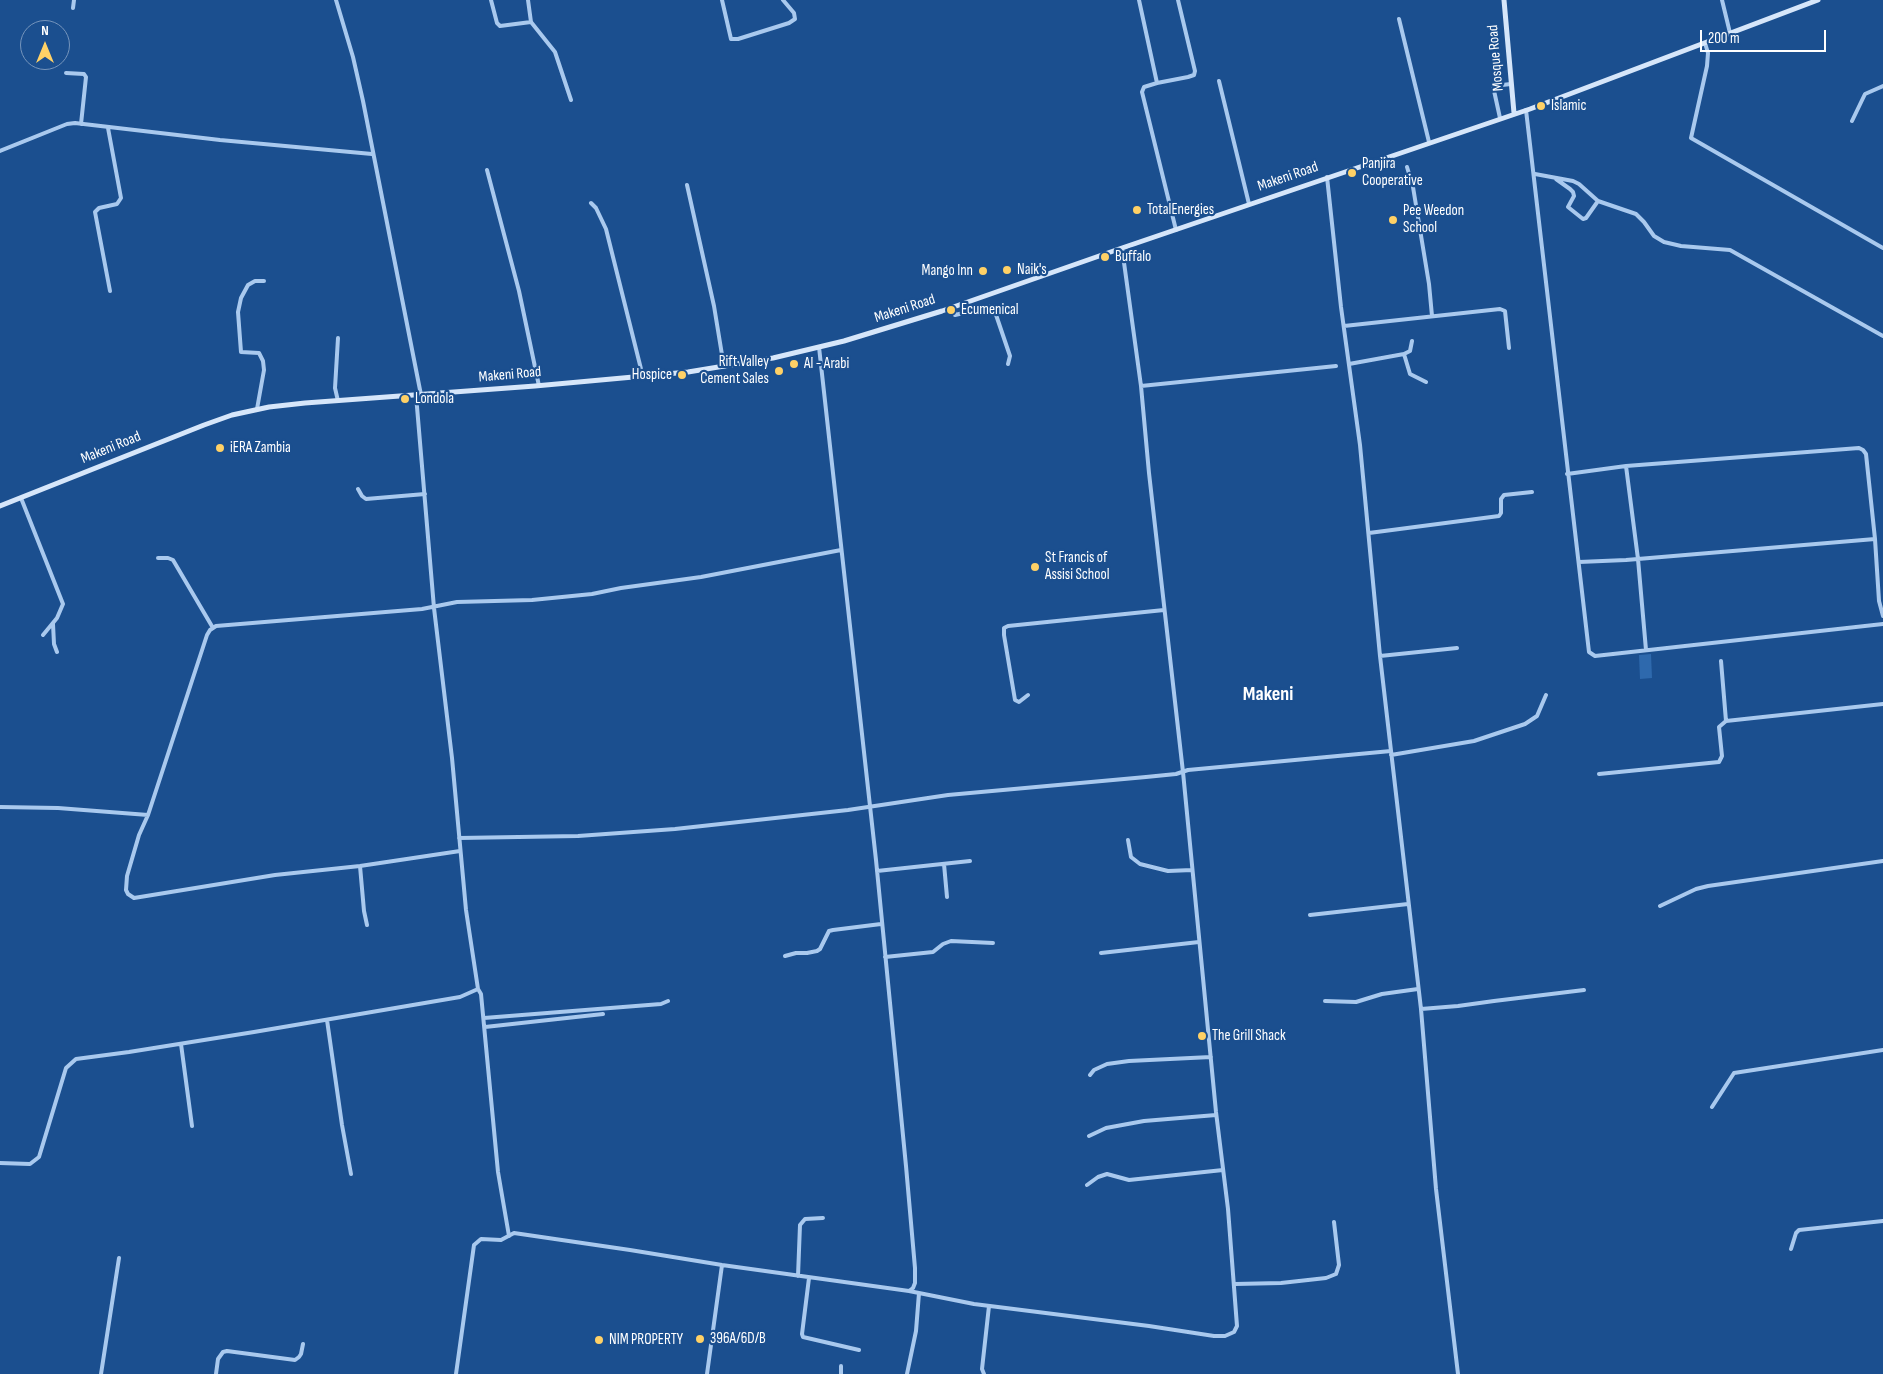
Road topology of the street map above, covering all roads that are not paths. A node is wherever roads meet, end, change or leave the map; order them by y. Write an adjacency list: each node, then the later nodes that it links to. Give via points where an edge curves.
1 (74, 0): 12 (street)
2 (336, 0): 31 (street, via 357,72)
3 (491, 0): 14 (street, via 500,26)
4 (528, 0): 14 (street)
5 (722, 0): 6 (street, via 731,39 790,23 795,19 794,14)
6 (783, 0)
7 (1140, 0): 19 (street)
8 (1178, 0): 19 (street, via 1194,75)
9 (1504, 0): 20 (main road, Mosque Road)
10 (1722, 0): 15 (street)
11 (1818, 0): 15 (main road, Makeni Road)
12 (73, 8)
13 (1399, 19): 29 (street)
14 (531, 22): 22 (street, via 554,50)
15 (1730, 33): 16 (main road, Makeni Road)
16 (1705, 43): 23 (main road, Makeni Road); 43 (street, via 1707,66 1691,138)
17 (66, 73): 27 (street, via 84,74 86,77)
18 (1219, 81): 40 (street)
19 (1157, 83): 41 (street, via 1144,86 1142,92)
20 (1510, 84): 24 (main road, Mosque Road); 25 (street, via 1493,86)
21 (1883, 86): 26 (street, via 1865,94)
22 (571, 100)
23 (1526, 109): 24 (main road, Makeni Road); 34 (street)
24 (1514, 113): 25 (main road, Makeni Road)
25 (1500, 118): 29 (main road, Makeni Road)
26 (1852, 121)
27 (81, 124): 28 (street); 30 (street, via 68,124)
28 (108, 128): 31 (street); 45 (street, via 121,200 95,212)
29 (1429, 142): 35 (main road, Makeni Road)
30 (0, 151)
31 (372, 154): 63 (street)
32 (1407, 167): 47 (street, via 1413,187)
33 (487, 170): 61 (street)
34 (1535, 174): 36 (street); 67 (street)
35 (1326, 177): 40 (main road, Makeni Road); 48 (street)
36 (1553, 178): 38 (street, via 1579,184); 38 (street, via 1570,188 1574,196 1568,207 1583,219)
37 (687, 185): 58 (street, via 713,299)
38 (1598, 201): 49 (street, via 1636,214 1654,236 1664,242 1730,250)
39 (591, 203): 59 (street, via 606,228)
40 (1249, 204): 41 (main road, Makeni Road)
41 (1176, 230): 42 (main road, Makeni Road)
42 (1122, 248): 46 (main road, Makeni Road); 62 (street)
43 (1883, 248)
44 (264, 280): 65 (street, via 248,285 239,304 237,319 241,352 260,353 263,361)
45 (110, 292)
46 (953, 307): 52 (main road, Makeni Road); 55 (street, via 956,315 994,306 1010,356)
47 (1432, 316): 48 (street); 53 (street, via 1503,310)
48 (1344, 326): 56 (street)
49 (1883, 336)
50 (338, 338): 64 (street, via 334,388)
51 (1412, 341): 54 (street, via 1410,351)
52 (819, 347): 58 (main road, Makeni Road); 75 (street)
53 (1509, 348)
54 (1404, 354): 56 (street); 60 (street, via 1410,374)
55 (1008, 364)
56 (1349, 364): 73 (street)
57 (1336, 366): 62 (street)
58 (724, 367): 59 (main road, Makeni Road)
59 (643, 377): 61 (main road, Makeni Road)
60 (1426, 382)
61 (539, 386): 63 (main road, Makeni Road)
62 (1141, 386): 80 (street)
63 (418, 395): 64 (main road, Makeni Road); 70 (street)
64 (338, 401): 65 (main road, Makeni Road)
65 (257, 409): 71 (main road, Makeni Road, via 195,428)
66 (1626, 466): 67 (street); 74 (street, via 1859,448 1866,454); 77 (street)
67 (1567, 474): 78 (street)
68 (358, 489): 70 (street, via 366,499)
69 (1532, 492): 73 (street, via 1504,495 1499,516)
70 (425, 494): 79 (street)
71 (21, 498): 72 (main road, Makeni Road); 82 (street, via 62,601)
72 (0, 506)
73 (1369, 533): 89 (street)
74 (1875, 539): 77 (street); 81 (street, via 1878,601)
75 (841, 550): 79 (street, via 592,594 457,602); 99 (street)
76 (158, 558): 84 (street, via 173,560)
77 (1638, 559): 78 (street); 87 (street)
78 (1579, 562): 87 (street, via 1589,652 1595,656)
79 (434, 608): 84 (street); 101 (street)
80 (1164, 610): 91 (street, via 1004,628 1015,700 1019,702); 96 (street)
81 (1883, 616)
82 (53, 624): 85 (street); 88 (street)
83 (1883, 624): 87 (street)
84 (213, 628): 100 (street, via 207,635)
85 (43, 635)
86 (1457, 648): 89 (street)
87 (1646, 650)
88 (57, 652)
89 (1380, 656): 95 (street)
90 (1721, 661): 94 (street)
91 (1028, 695)
92 (1546, 695): 95 (street, via 1536,716 1524,724 1474,741)
93 (1883, 704): 94 (street)
94 (1726, 721): 97 (street, via 1719,727 1722,756 1719,762)
95 (1391, 752): 96 (street); 111 (street)
96 (1183, 772): 99 (street, via 948,795); 108 (street)
97 (1599, 774)
98 (0, 807): 100 (street)
99 (870, 807): 101 (street, via 675,829 578,836); 109 (street)
100 (148, 815): 107 (street, via 126,876 126,890 134,898 275,875)
101 (459, 838): 103 (street)
102 (1128, 840): 108 (street, via 1131,857 1140,864 1168,871)
103 (460, 851): 107 (street); 121 (street)
104 (970, 861): 106 (street)
105 (1883, 861): 112 (street, via 1708,886)
106 (944, 864): 109 (street); 110 (street)
107 (360, 866): 115 (street)
108 (1192, 870): 116 (street)
109 (877, 871): 114 (street)
110 (947, 898)
111 (1408, 904): 113 (street); 122 (street)
112 (1660, 906)
113 (1310, 915)
114 (881, 924): 119 (street, via 829,931 817,951); 120 (street)
115 (367, 925)
116 (1199, 942): 118 (street); 133 (street)
117 (993, 943): 120 (street, via 951,941 933,952)
118 (1101, 953)
119 (785, 956)
120 (885, 957): 153 (street, via 915,1268 915,1283)
121 (478, 989): 128 (street); 129 (street, via 460,997)
122 (1418, 989): 125 (street, via 1356,1002); 126 (street)
123 (1584, 990): 126 (street)
124 (668, 1001): 128 (street)
125 (1325, 1001)
126 (1420, 1009): 166 (street, via 1436,1189)
127 (603, 1014): 130 (street)
128 (484, 1018): 130 (street)
129 (326, 1020): 131 (street); 141 (street)
130 (484, 1027): 146 (street, via 498,1172)
131 (181, 1044): 137 (street); 139 (street, via 74,1060 66,1068 39,1157 30,1164)
132 (1883, 1050): 135 (street, via 1734,1073)
133 (1211, 1058): 134 (street, via 1107,1064); 136 (street)
134 (1090, 1075)
135 (1712, 1108)
136 (1216, 1114): 138 (street, via 1144,1121 1106,1128); 140 (street)
137 (192, 1126)
138 (1089, 1136)
139 (0, 1163)
140 (1223, 1170): 142 (street, via 1129,1180 1107,1174); 152 (street)
141 (351, 1174)
142 (1087, 1185)
143 (822, 1218): 150 (street, via 805,1219 800,1225)
144 (1883, 1220): 147 (street, via 1799,1230)
145 (1334, 1222): 152 (street, via 1336,1274 1281,1283)
146 (509, 1236): 149 (street, via 518,1234); 161 (street, via 501,1240 481,1239 474,1244)
147 (1791, 1249)
148 (119, 1258): 159 (street)
149 (722, 1266): 150 (street); 162 (street)
150 (798, 1276): 151 (street)
151 (809, 1278): 153 (street); 157 (street, via 803,1337)
152 (1235, 1284): 155 (street, via 1237,1326 1226,1336)
153 (909, 1291): 154 (street)
154 (919, 1293): 155 (street); 164 (street, via 916,1332)
155 (989, 1306): 165 (street)
156 (303, 1344): 160 (street, via 301,1354 295,1360 223,1352 218,1359)
157 (859, 1350)
158 (841, 1366): 163 (street)
159 (101, 1374)
160 (216, 1374)
161 (456, 1374)
162 (707, 1374)
163 (841, 1374)
164 (906, 1374)
165 (984, 1374)
166 (1458, 1374)

